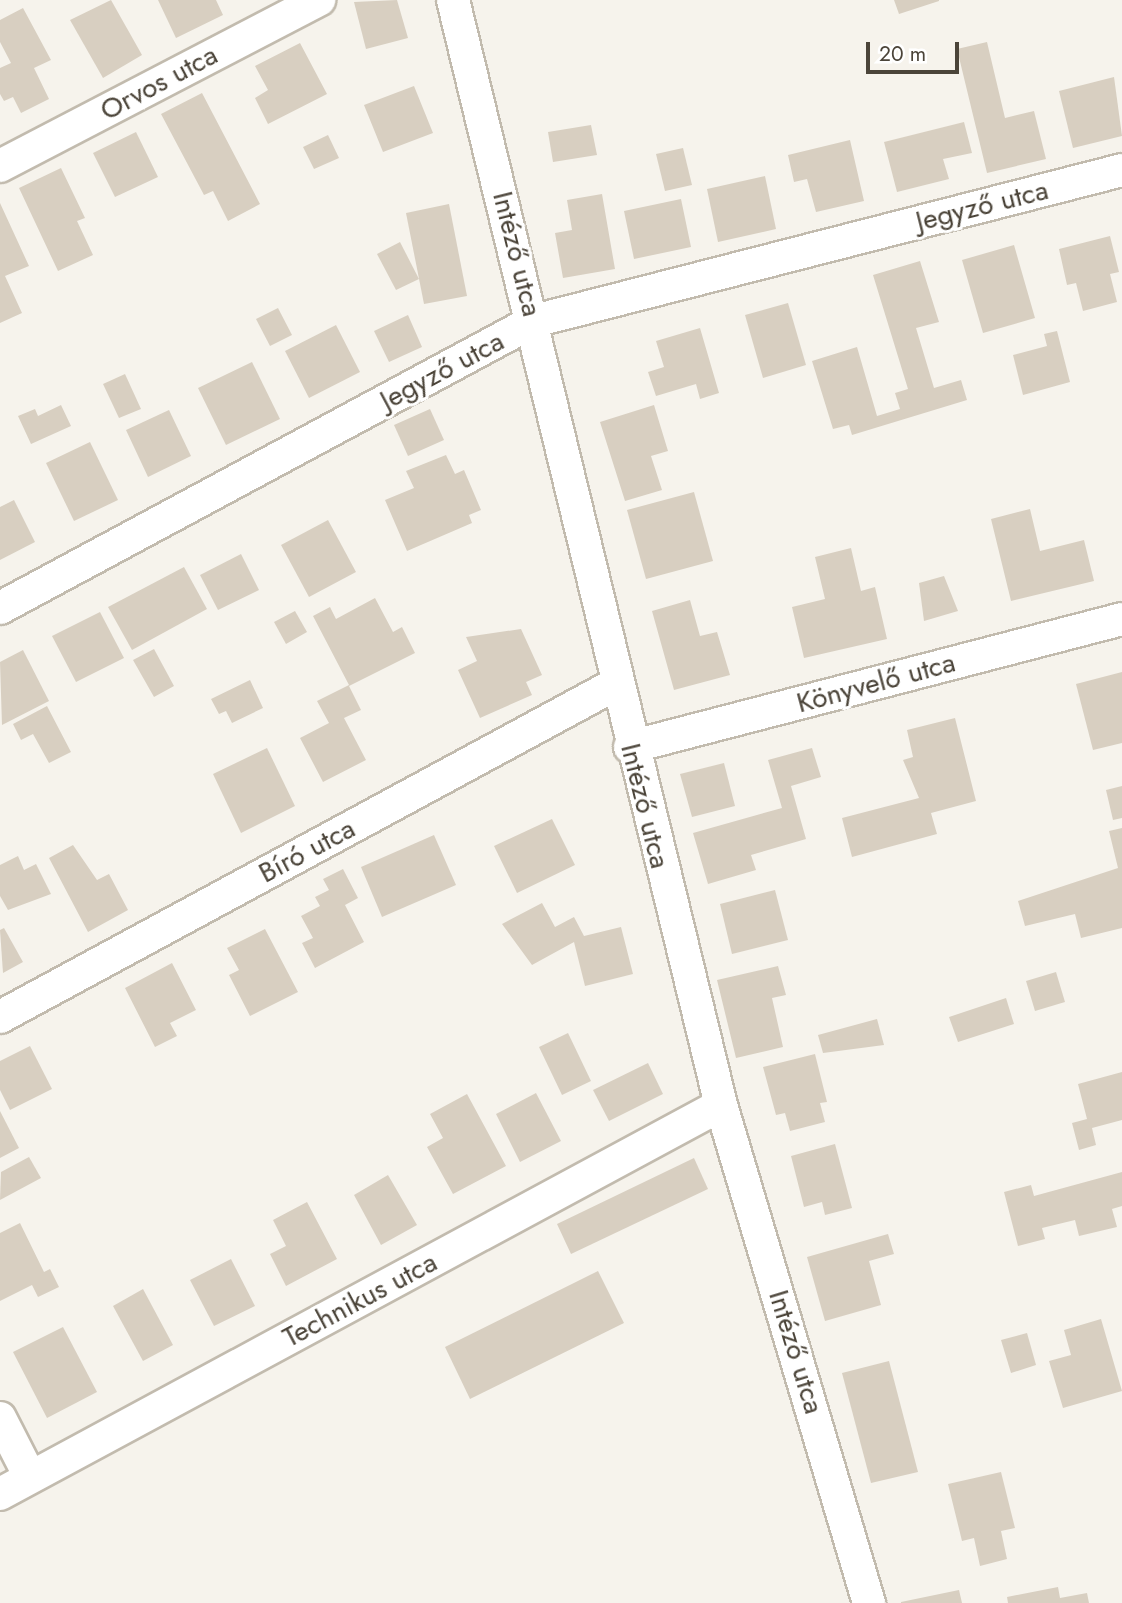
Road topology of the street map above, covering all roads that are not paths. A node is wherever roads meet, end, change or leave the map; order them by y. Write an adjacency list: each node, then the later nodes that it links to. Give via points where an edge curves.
1 (319, 0): 3 (street, Orvos utca)
2 (453, 0): 5 (street, Intéző utca)
3 (0, 166)
4 (1122, 170): 5 (street, Jegyző utca)
5 (534, 321): 6 (street, Jegyző utca); 8 (street, Intéző utca)
6 (0, 608)
7 (1122, 619): 9 (street, Könyvelő utca)
8 (614, 685): 9 (street, Intéző utca); 10 (street, Bíró utca)
9 (631, 747): 11 (street, Intéző utca)
10 (0, 1017)
11 (721, 1105): 13 (street, Technikus utca); 15 (street, Intéző utca)
12 (0, 1418): 13 (street)
13 (30, 1477): 14 (street, Technikus utca)
14 (0, 1494)
15 (869, 1603)

